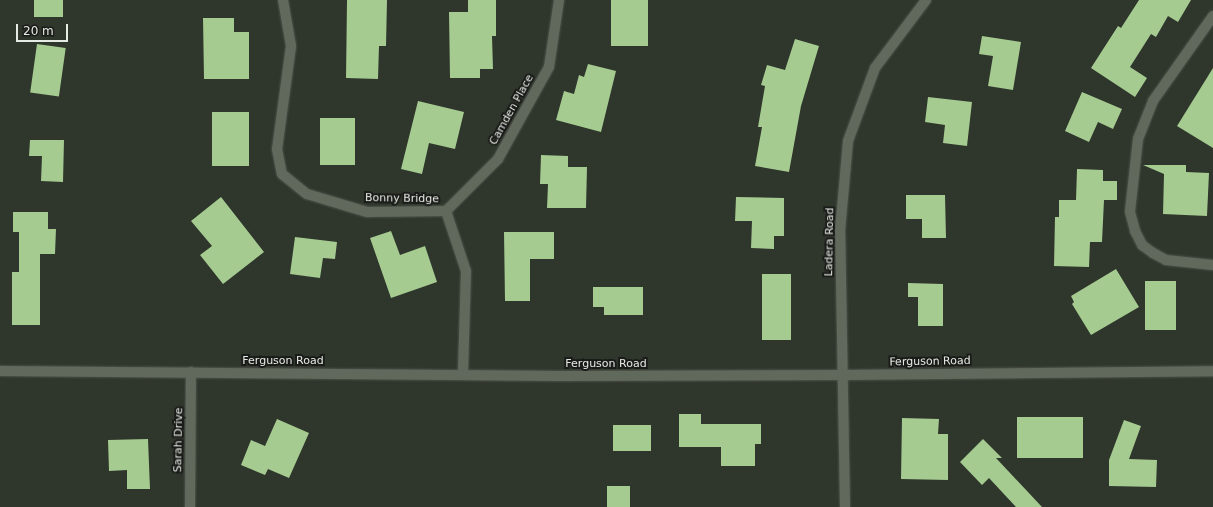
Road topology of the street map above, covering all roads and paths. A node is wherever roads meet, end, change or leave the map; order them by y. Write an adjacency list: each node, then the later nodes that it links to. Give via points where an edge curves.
1 (283, 0): 5 (street, Bonny Bridge, via 291,46 277,149 282,174 307,194 367,212)
2 (559, 0): 5 (street, Camden Place, via 549,67 498,159)
3 (926, 0): 11 (street, Ladera Road, via 875,68 848,141 840,231)
4 (1213, 16): 6 (street, via 1153,101 1138,139 1130,212 1142,245 1153,253 1166,260)
5 (446, 211): 10 (street, Bonny Bridge, via 466,271)
6 (1213, 265)
7 (0, 371): 9 (street, Ferguson Road)
8 (1213, 371): 11 (street, Ferguson Road)
9 (191, 372): 10 (street, Ferguson Road); 12 (street, Sarah Drive)
10 (463, 374): 11 (street, Ferguson Road)
11 (844, 375): 13 (street, Ladera Road)
12 (190, 507)
13 (845, 507)

